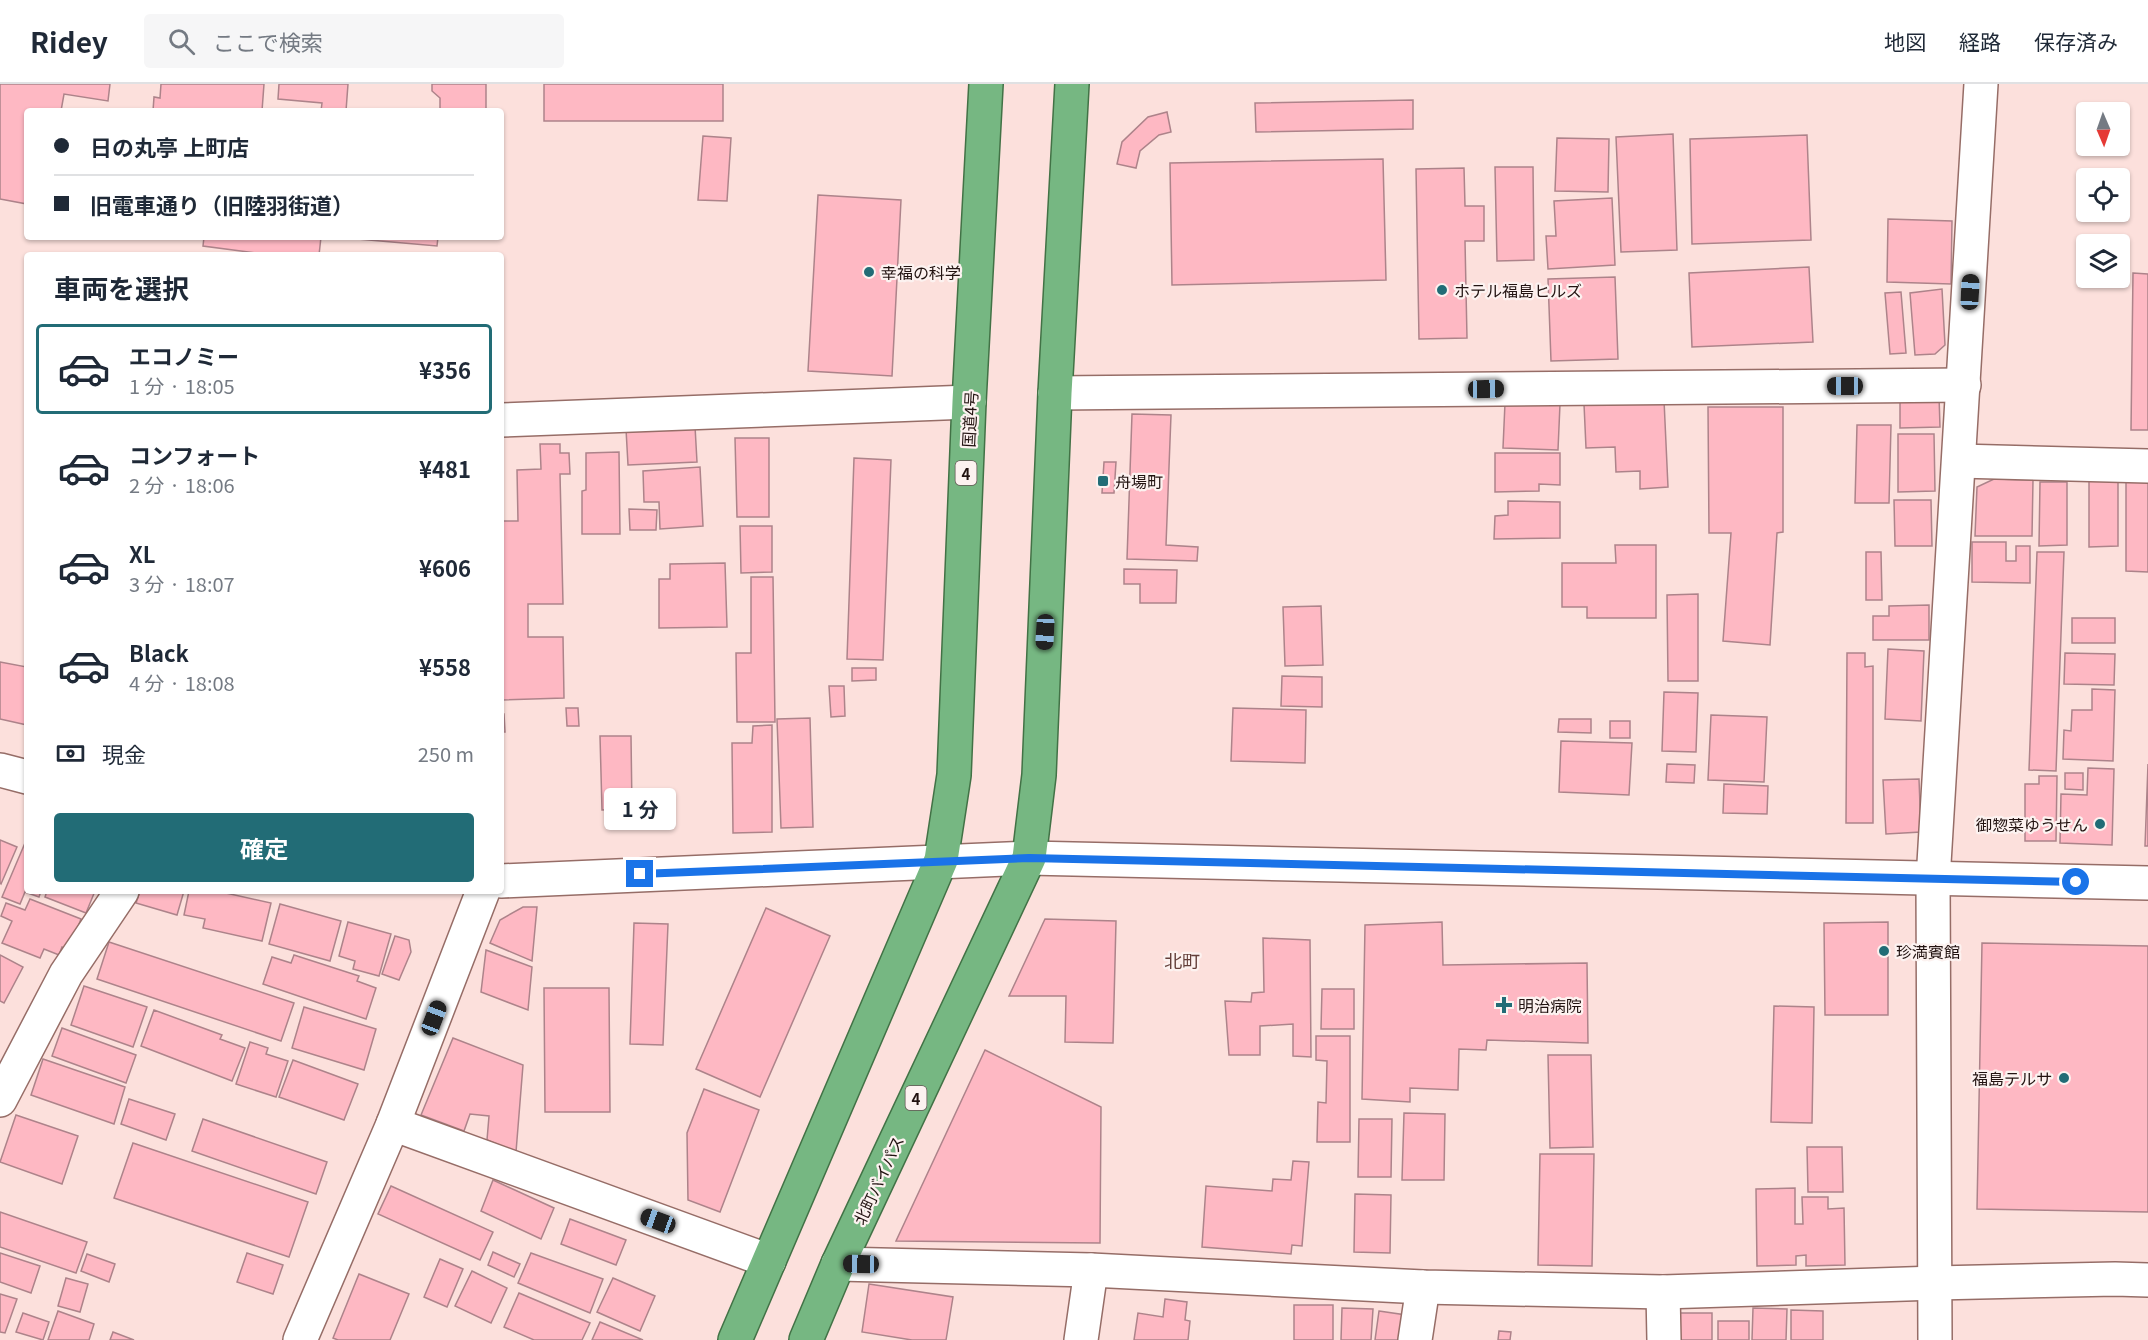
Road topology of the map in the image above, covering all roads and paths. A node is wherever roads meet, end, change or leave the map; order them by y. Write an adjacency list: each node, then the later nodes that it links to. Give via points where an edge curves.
1 (986, 84): 6 (highway, 国道4号 / 4)
2 (1072, 84): 5 (highway, 4)
3 (1981, 84): 4 (street)
4 (1964, 385): 5 (street); 8 (street)
5 (1055, 393): 12 (highway, 4, via 1039,775)
6 (969, 402): 7 (street); 13 (highway, 国道4号 / 4, via 954,775)
7 (504, 420)
8 (1959, 461): 9 (street); 14 (street)
9 (2148, 466)
10 (0, 770): 11 (street)
11 (24, 776)
12 (1029, 858): 13 (street); 14 (street); 22 (highway, 北町バイパス / 4)
13 (940, 860): 15 (street); 21 (highway, 4)
14 (1933, 880): 16 (street); 25 (street)
15 (504, 881)
16 (2148, 883)
17 (120, 894): 19 (street, via 66,974)
18 (482, 894): 20 (street)
19 (0, 1100)
20 (393, 1124): 21 (street); 28 (street)
21 (769, 1261): 29 (highway, 4)
22 (838, 1264): 23 (street); 30 (highway, 北町バイパス / 4)
23 (1091, 1270): 26 (street); 31 (street)
24 (2148, 1280): 25 (street)
25 (1936, 1283): 27 (street); 34 (street)
26 (1423, 1287): 27 (street); 32 (street)
27 (1663, 1292): 33 (street)
28 (300, 1340)
29 (735, 1340)
30 (806, 1340)
31 (1081, 1340)
32 (1416, 1340)
33 (1664, 1340)
34 (1935, 1340)

